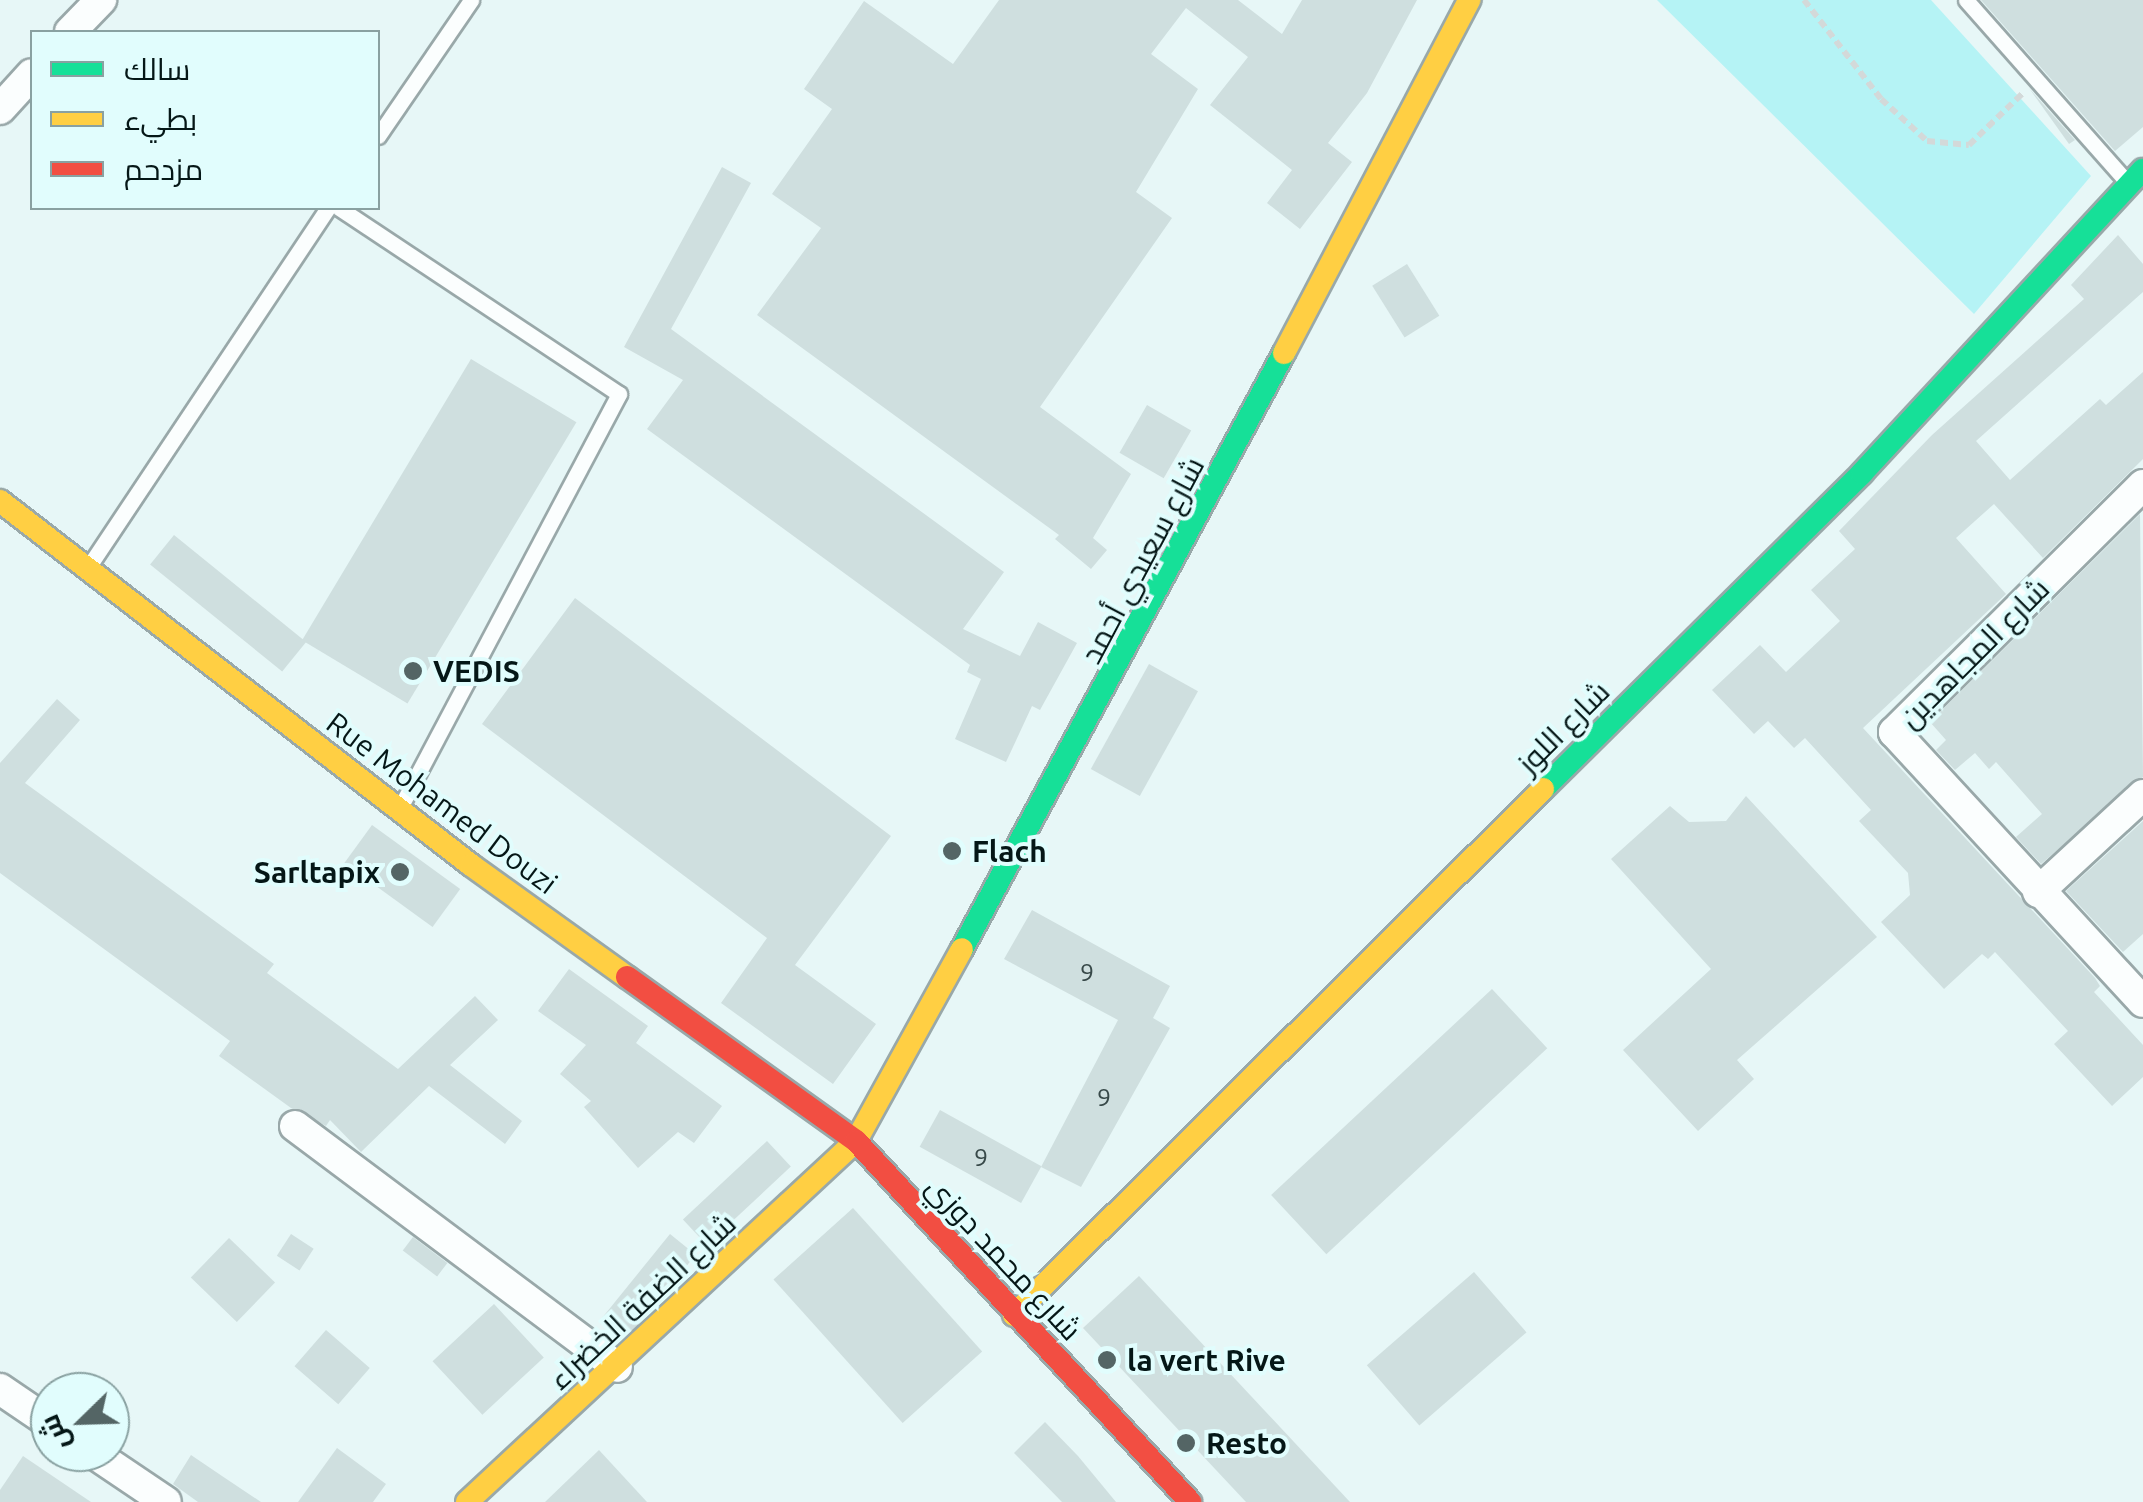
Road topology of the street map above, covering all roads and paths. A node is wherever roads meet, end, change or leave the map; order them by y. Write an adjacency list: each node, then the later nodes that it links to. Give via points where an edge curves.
1 (100, 0): 6 (street)
2 (471, 0): 10 (lane)
3 (1468, 0): 22 (street, شارع سعيدي أحمد, via 1141,626)
4 (1804, 0): 8 (path, via 1882,99 1927,142 1969,145 2000,122)
5 (1966, 0): 8 (lane)
6 (72, 30)
7 (30, 76): 9 (street)
8 (2035, 78): 11 (lane)
9 (0, 109)
10 (380, 133)
11 (2136, 178): 23 (street, شارع اللوز, via 1862,473)
12 (327, 210): 16 (lane)
13 (342, 210): 18 (lane, via 619,394)
14 (2143, 485): 19 (street, شارع المجاهدين, via 1894,732)
15 (0, 500): 16 (street, Rue Mohamed Douzi)
16 (87, 568): 18 (street, Rue Mohamed Douzi)
17 (2143, 795): 19 (street)
18 (399, 810): 22 (street, Rue Mohamed Douzi)
19 (2038, 892): 20 (street, شارع المجاهدين)
20 (2143, 1002)
21 (295, 1126): 24 (street)
22 (856, 1141): 23 (street, شارع محمد دوزي); 24 (street, شارع الضفة الخضراء)
23 (1014, 1315): 30 (street, شارع محمد دوزي)
24 (617, 1367): 29 (street, شارع الضفة الخضراء)
25 (0, 1389): 26 (street)
26 (30, 1409)
27 (122, 1472): 28 (street)
28 (166, 1502)
29 (468, 1502)
30 (1190, 1502)

